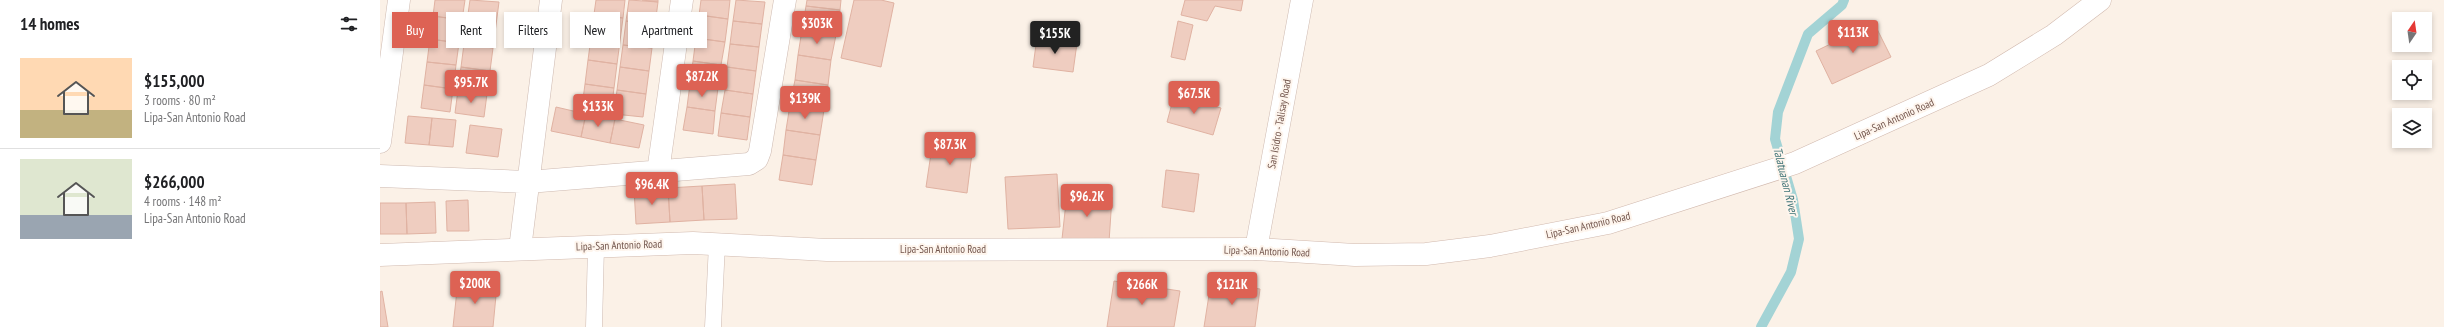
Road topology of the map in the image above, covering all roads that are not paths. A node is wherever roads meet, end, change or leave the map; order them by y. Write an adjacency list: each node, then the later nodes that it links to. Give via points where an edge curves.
1 (398, 0): 7 (main road)
2 (551, 0): 10 (main road)
3 (682, 0): 8 (main road)
4 (785, 0): 8 (main road, via 757,159 749,164)
5 (1302, 0): 14 (main road, San Isidro - Talisay Road)
6 (2100, 0): 14 (main road, Lipa-San Antonio Road, via 2054,35 1989,75 1795,163 1608,223 1490,246 1426,254 1355,255)
7 (380, 142)
8 (658, 172): 10 (main road)
9 (380, 176): 10 (main road)
10 (528, 182): 13 (main road)
11 (717, 244): 12 (main road, Lipa-San Antonio Road); 14 (main road, Lipa-San Antonio Road, via 827,250); 17 (lane)
12 (596, 246): 13 (main road, Lipa-San Antonio Road); 16 (lane)
13 (520, 249): 15 (main road, Lipa-San Antonio Road)
14 (1256, 249)
15 (380, 255)
16 (594, 327)
17 (713, 327)

